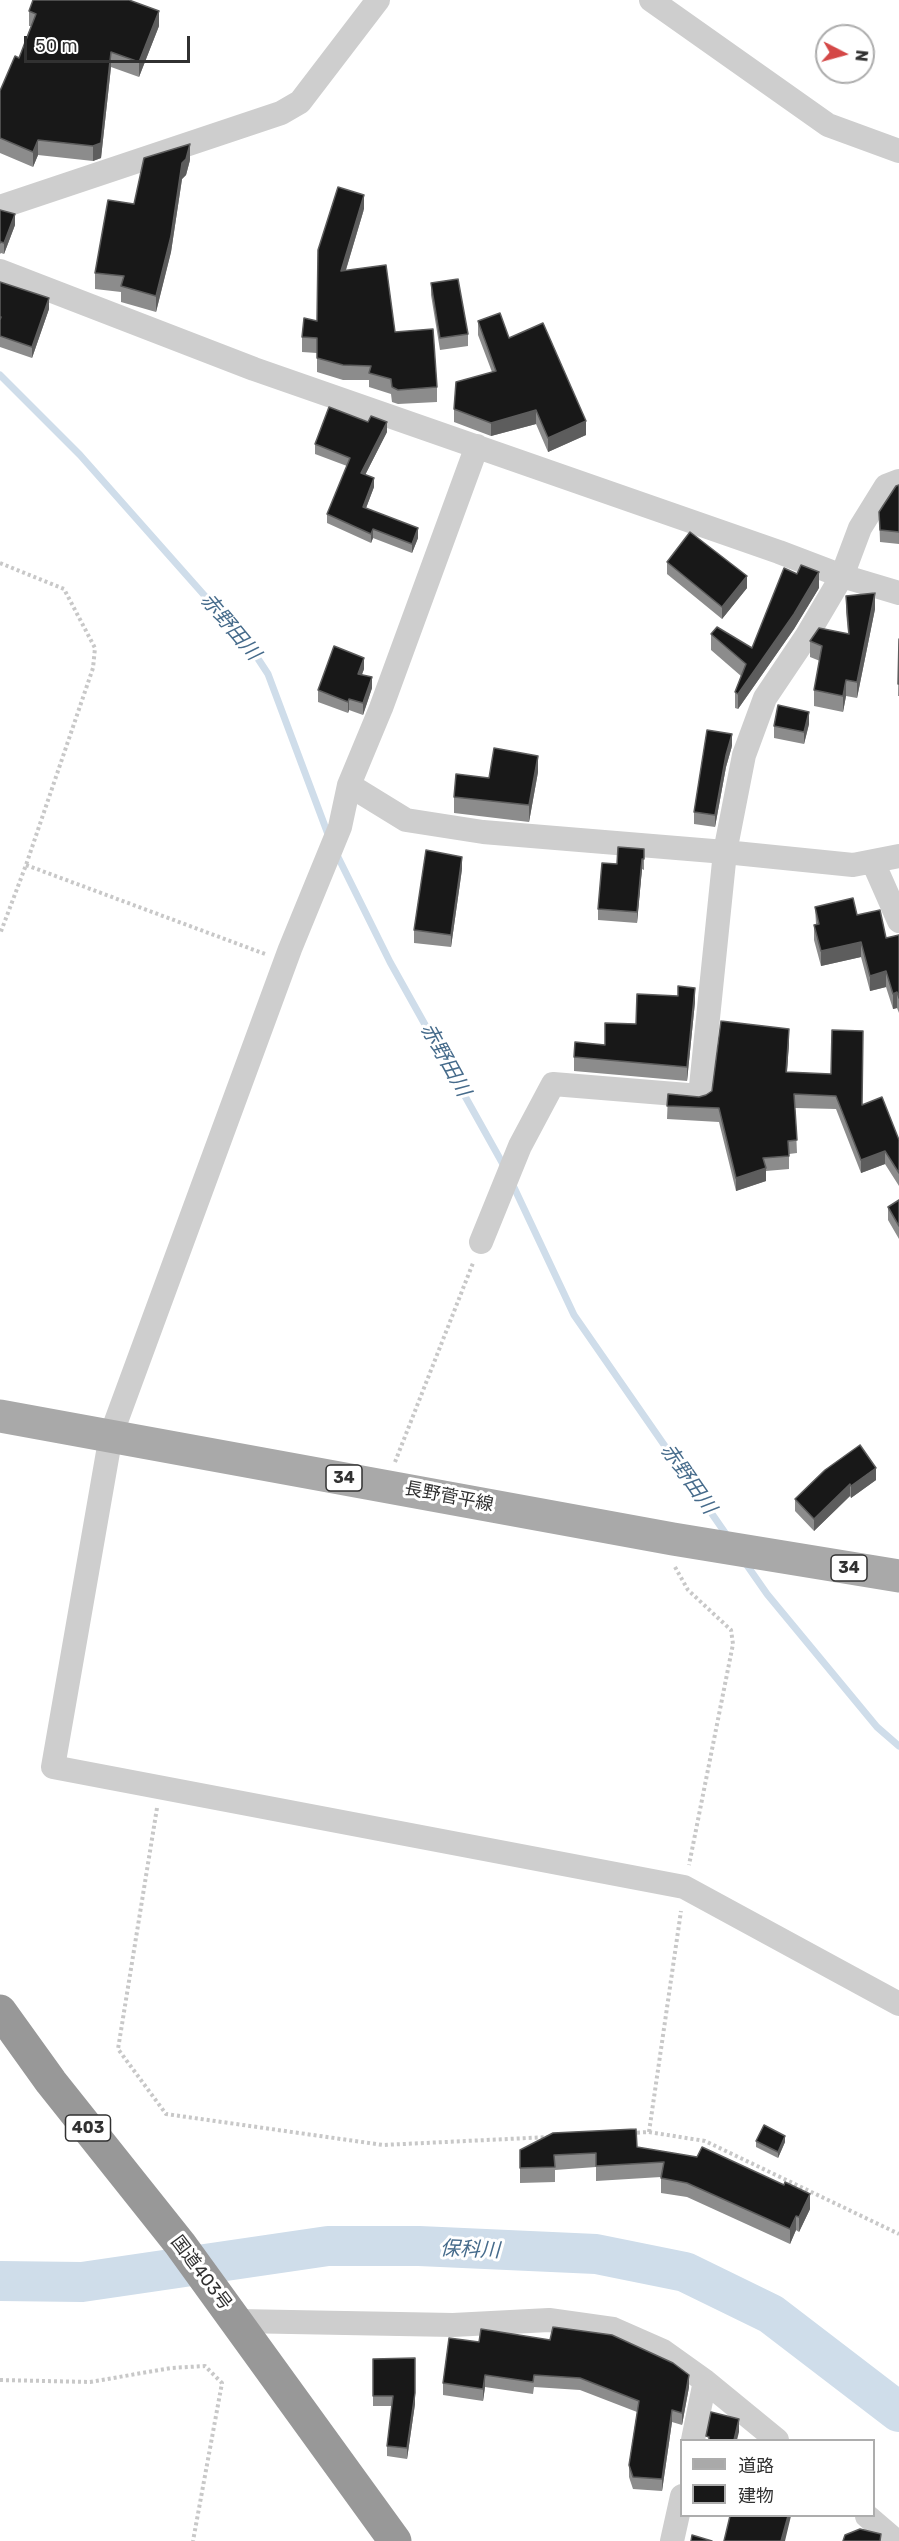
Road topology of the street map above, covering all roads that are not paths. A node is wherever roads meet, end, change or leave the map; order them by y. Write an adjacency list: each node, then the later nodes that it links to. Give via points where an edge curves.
1 (378, 0): 4 (street, via 300,102 281,113)
2 (651, 0): 3 (street, via 828,125)
3 (899, 152)
4 (0, 207)
5 (0, 271): 6 (street, via 254,369)
6 (477, 446): 8 (street); 10 (street)
7 (899, 481): 8 (street, via 886,486 860,528)
8 (842, 576): 9 (street); 11 (street, via 765,698 744,755)
9 (899, 593)
10 (349, 785): 11 (street, via 406,820 483,832); 17 (street, via 340,827 288,955)
11 (725, 852): 13 (street, via 853,865); 15 (street, via 700,1096 553,1084 520,1146)
12 (899, 856): 13 (street)
13 (873, 862): 14 (street)
14 (899, 921)
15 (481, 1242)
16 (0, 1416): 17 (main road, 長野菅平線 / 34)
17 (111, 1435): 18 (main road, 長野菅平線 / 34, via 680,1540); 19 (street, via 53,1767 684,1887)
18 (899, 1576)
19 (899, 2004)
20 (0, 2011): 21 (highway, 国道403号 / 403)
21 (235, 2319): 22 (street, via 453,2325 549,2320 613,2329 663,2351); 27 (highway, 国道403号 / 403)
22 (705, 2381): 23 (street); 24 (street)
23 (693, 2439)
24 (776, 2439)
25 (680, 2501): 28 (street)
26 (868, 2517): 29 (street)
27 (395, 2541)
28 (672, 2541)
29 (896, 2541)

